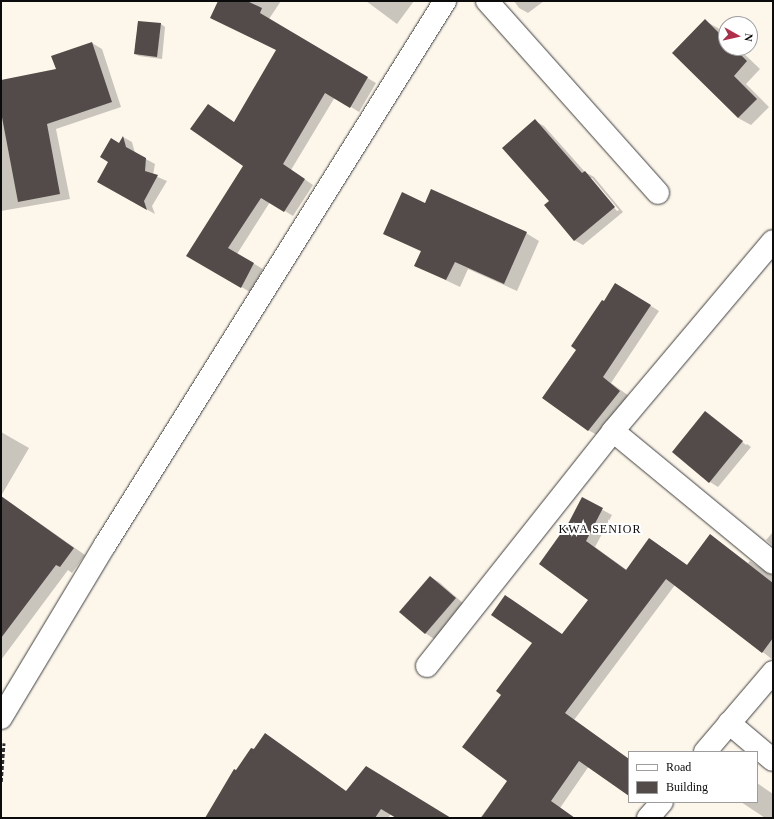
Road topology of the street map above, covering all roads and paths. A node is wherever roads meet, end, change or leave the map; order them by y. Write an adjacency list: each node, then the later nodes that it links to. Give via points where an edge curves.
1 (445, 1): 9 (street, via 105,545)
2 (487, 1): 3 (street)
3 (658, 193)
4 (773, 241): 5 (street)
5 (613, 431): 6 (street); 7 (street)
6 (773, 563)
7 (428, 666)
8 (773, 672): 10 (street)
9 (3, 715): 13 (path)
10 (730, 723): 11 (street); 12 (street)
11 (706, 751)
12 (773, 760)
13 (1, 782)
14 (661, 803): 15 (street)
15 (648, 818)

